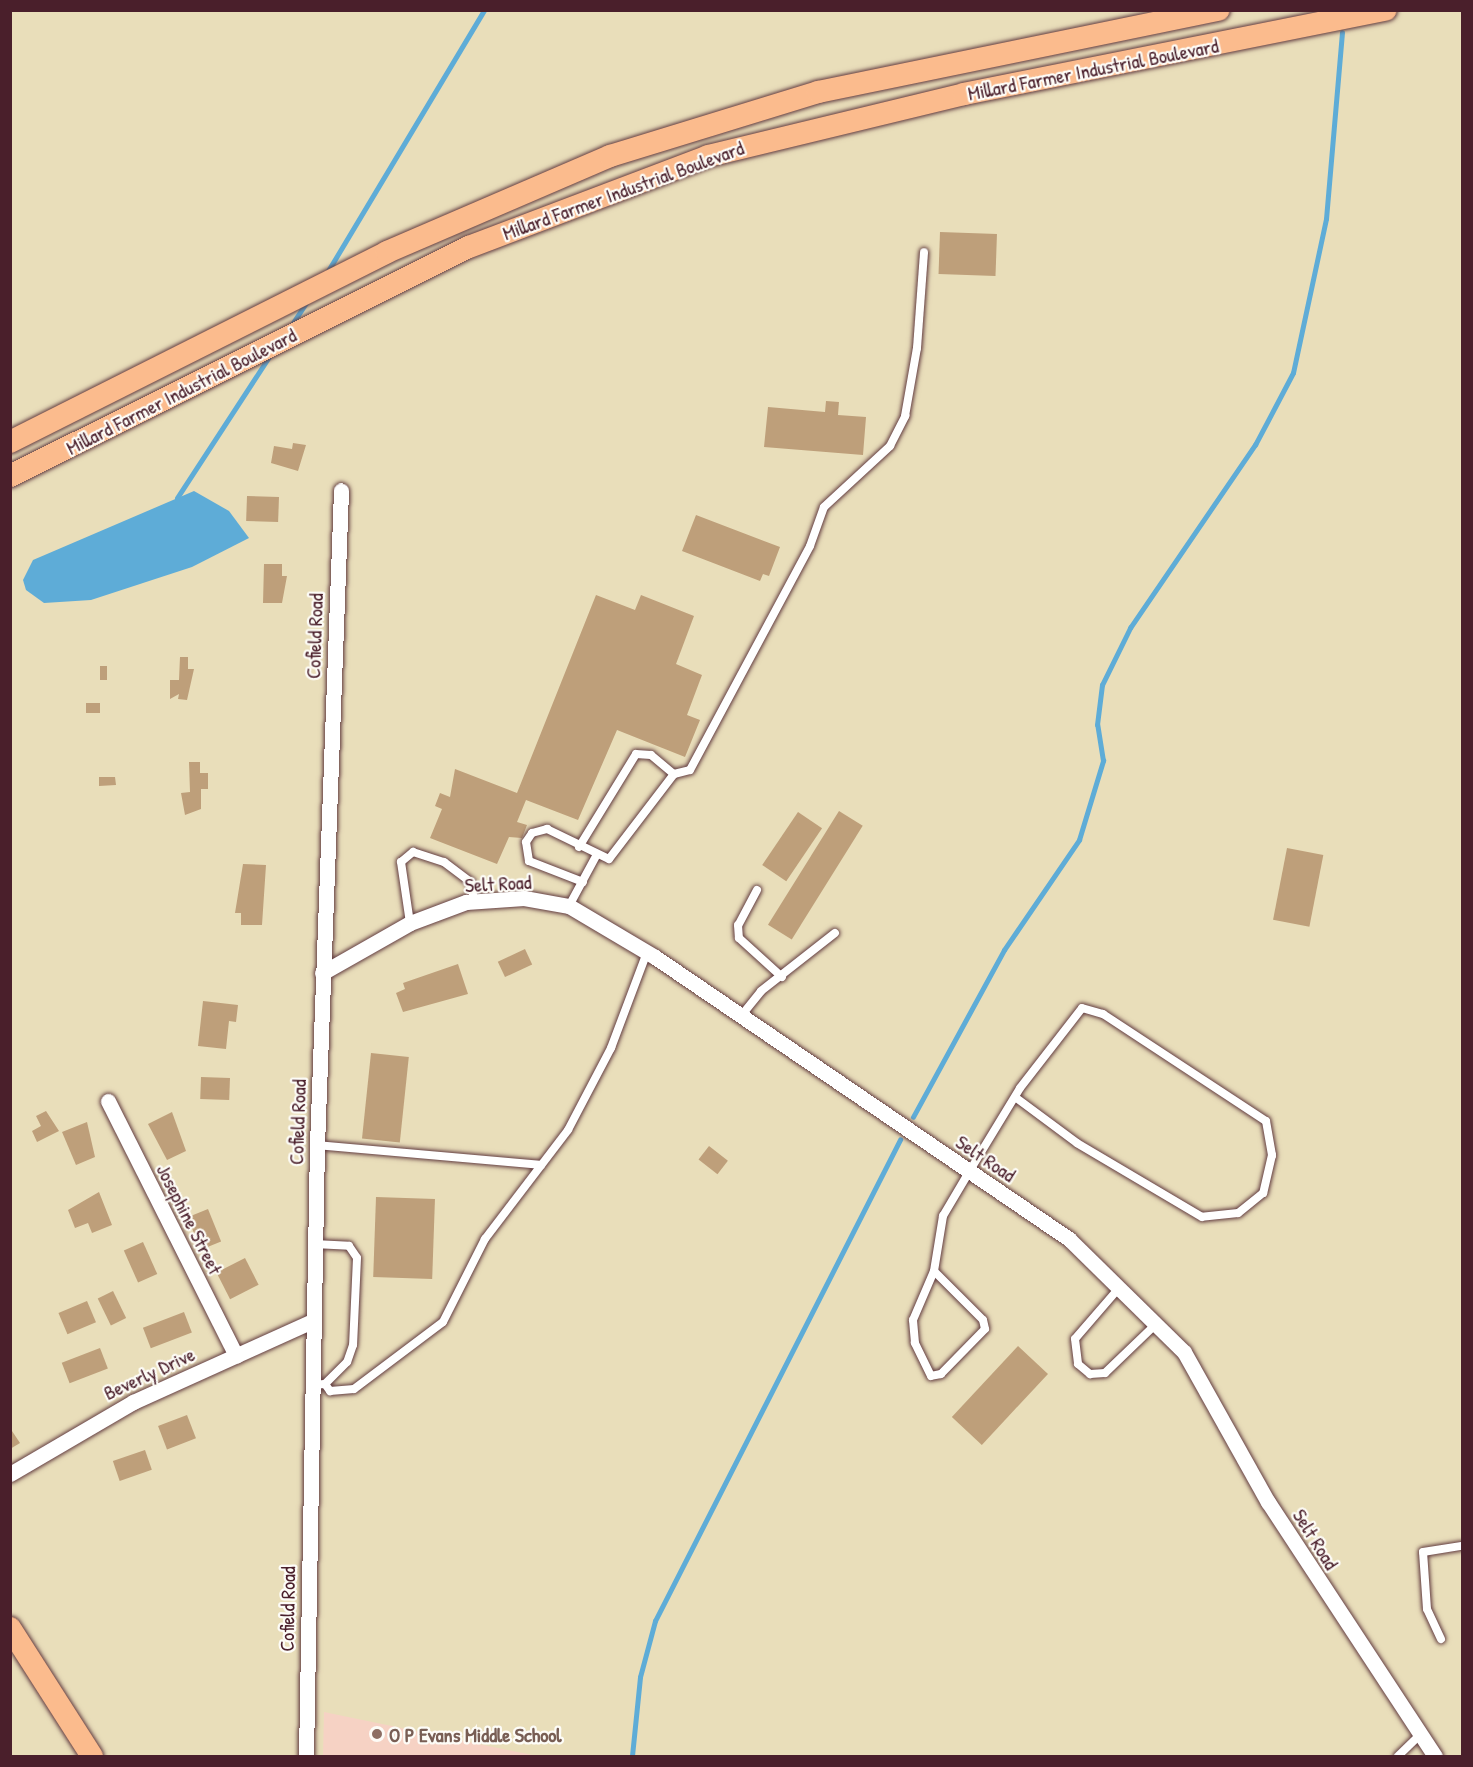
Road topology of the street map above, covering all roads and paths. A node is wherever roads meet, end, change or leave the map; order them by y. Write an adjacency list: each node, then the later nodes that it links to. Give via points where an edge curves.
1 (1219, 10): 4 (main road, Millard Farmer Industrial Boulevard, via 818,92 610,156 387,252)
2 (1386, 10): 5 (main road, Millard Farmer Industrial Boulevard, via 941,99 708,156 469,247)
3 (924, 252): 7 (lane, via 905,416 890,446 824,507 810,546 701,752 690,770)
4 (10, 442)
5 (10, 476)
6 (341, 490): 17 (street, Cofield Road)
7 (674, 774): 8 (lane, via 651,755 636,754); 9 (lane, via 615,854 609,859)
8 (579, 846): 9 (lane); 10 (lane, via 541,829 532,833 526,850 529,861)
9 (596, 856): 10 (lane)
10 (583, 882): 13 (lane)
11 (758, 890): 18 (lane, via 738,925 739,938)
12 (474, 902): 13 (street, Selt Road, via 524,898); 14 (street, Selt Road); 14 (lane, via 471,882 444,862 413,852 401,862)
13 (569, 906): 16 (street, Selt Road)
14 (410, 922): 17 (street, Selt Road)
15 (835, 933): 18 (lane)
16 (648, 952): 19 (street, Selt Road); 23 (lane, via 611,1048 568,1130)
17 (322, 973): 22 (street, Cofield Road)
18 (782, 977): 19 (lane, via 761,991)
19 (741, 1016): 24 (street, Selt Road)
20 (1015, 1097): 20 (lane, via 1082,1008 1103,1014 1266,1121 1272,1155 1263,1193 1238,1213 1202,1217 1077,1143); 24 (lane)
21 (108, 1101): 30 (street, Josephine Street)
22 (317, 1145): 23 (lane); 25 (street, Cofield Road)
23 (541, 1166): 31 (lane, via 485,1239 443,1322 354,1389 330,1391)
24 (969, 1172): 26 (lane, via 943,1216); 27 (street, Selt Road, via 1069,1239)
25 (314, 1244): 28 (street, Cofield Road); 31 (lane, via 349,1246 357,1258 353,1345 347,1362)
26 (934, 1271): 26 (lane, via 913,1320 919,1354 931,1376 941,1374 986,1329 983,1320)
27 (1119, 1288): 29 (street, Selt Road); 29 (lane, via 1075,1339 1072,1349 1078,1364 1090,1374 1105,1373)
28 (312, 1321): 30 (street, Beverly Drive); 31 (street, Cofield Road)
29 (1156, 1324): 36 (street, Selt Road, via 1184,1352 1268,1502)
30 (236, 1356): 32 (street, Beverly Drive, via 133,1402)
31 (318, 1385): 38 (street, Cofield Road)
32 (10, 1474)
33 (1462, 1546): 35 (lane, via 1423,1552 1427,1609)
34 (10, 1628): 37 (main road)
35 (1441, 1639)
36 (1419, 1736): 39 (lane); 40 (street, Selt Road)
37 (92, 1756)
38 (306, 1756)
39 (1398, 1756)
40 (1435, 1756)

